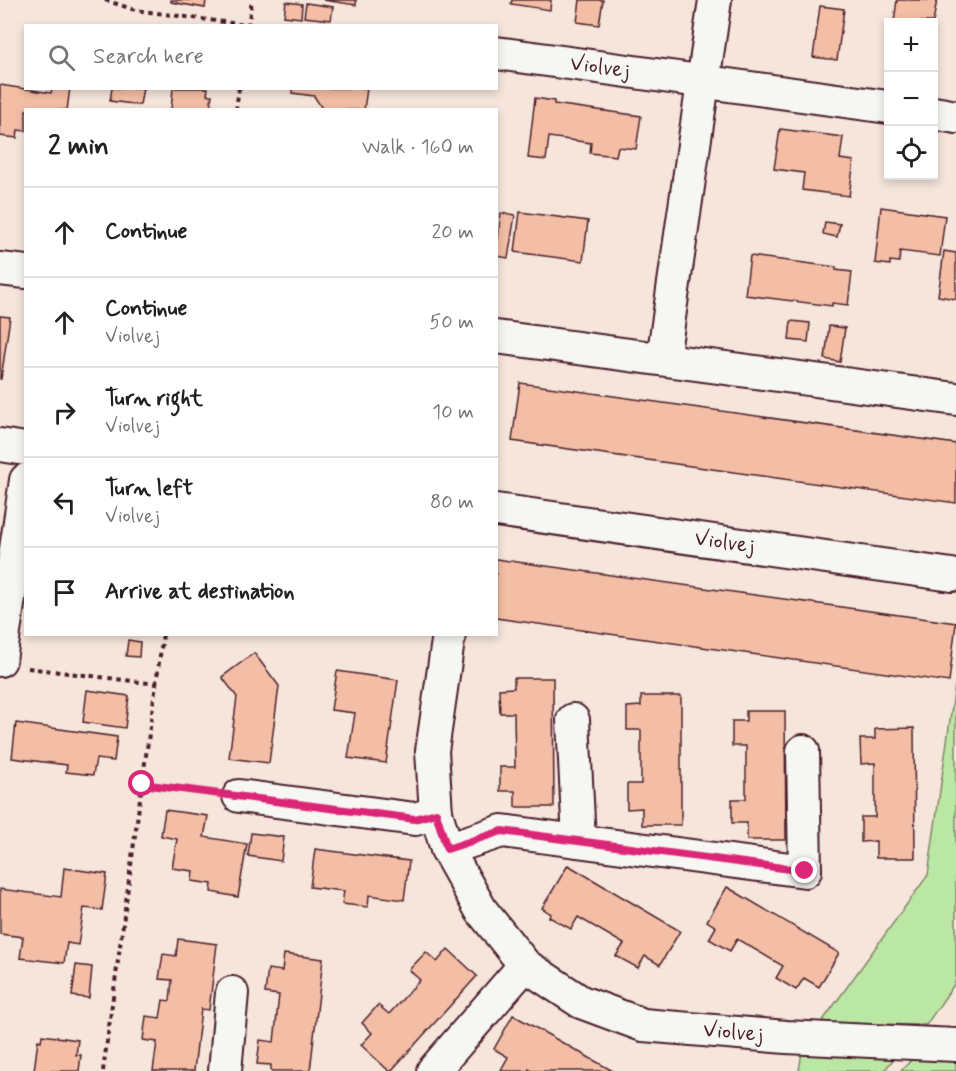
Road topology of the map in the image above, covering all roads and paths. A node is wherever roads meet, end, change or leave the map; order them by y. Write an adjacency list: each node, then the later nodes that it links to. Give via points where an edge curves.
1 (105, 0): 4 (path, via 135,10)
2 (252, 0): 5 (path)
3 (715, 0): 7 (street)
4 (240, 24)
5 (248, 24)
6 (498, 53): 7 (street, Violvej)
7 (703, 82): 9 (street, Violvej); 16 (street)
8 (239, 90): 10 (path)
9 (884, 106)
10 (236, 108)
11 (938, 114): 12 (street)
12 (956, 117)
13 (0, 269): 14 (street)
14 (24, 272)
15 (498, 337): 16 (street)
16 (663, 359): 17 (street)
17 (956, 399)
18 (0, 445): 19 (street)
19 (24, 449)
20 (24, 504): 25 (street)
21 (498, 510): 22 (street, Violvej)
22 (952, 575)
23 (163, 636): 26 (path)
24 (449, 636): 31 (street, Violvej, via 432,751)
25 (11, 663): 26 (path)
26 (156, 684): 29 (path)
27 (573, 720): 32 (street)
28 (803, 751): 32 (street, via 805,871)
29 (142, 784): 30 (path); 38 (path)
30 (239, 796): 31 (street, via 415,819)
31 (436, 813): 33 (street, Violvej)
32 (579, 841): 33 (street, via 502,831)
33 (447, 849): 34 (street, Violvej, via 481,910)
34 (525, 965): 36 (street, Violvej, via 581,1002 643,1025); 37 (street)
35 (232, 993): 39 (street)
36 (956, 1045)
37 (446, 1066)
38 (103, 1071)
39 (225, 1071)

